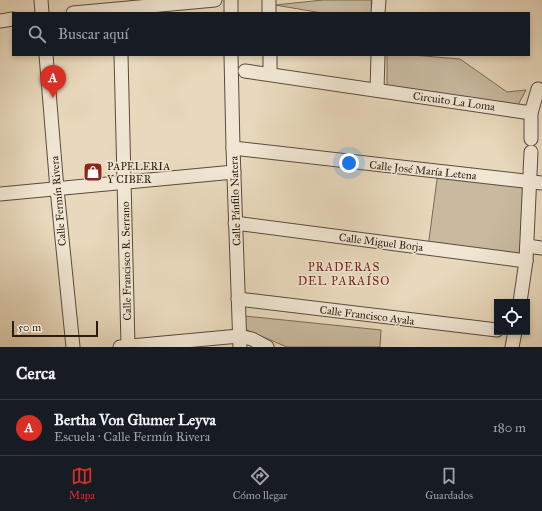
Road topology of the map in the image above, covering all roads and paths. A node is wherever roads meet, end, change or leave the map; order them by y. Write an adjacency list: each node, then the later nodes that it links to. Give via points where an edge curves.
1 (41, 0): 7 (street)
2 (216, 0): 6 (street)
3 (231, 0): 9 (street)
4 (269, 0): 10 (street)
5 (379, 0): 11 (street)
6 (119, 7): 8 (street)
7 (42, 12)
8 (82, 12)
9 (231, 12)
10 (269, 12)
11 (378, 12)
12 (12, 19): 13 (street)
13 (0, 21)
14 (46, 56): 28 (street, Calle Fermín Rivera)
15 (120, 56): 26 (street, Calle Francisco R. Serrano)
16 (231, 56): 24 (street, Calle Pánfilo Natera)
17 (270, 56): 20 (street)
18 (378, 56): 22 (street)
19 (245, 70): 20 (street, Circuito La Loma)
20 (270, 74): 22 (street, Circuito La Loma)
21 (538, 89): 23 (street)
22 (377, 90): 23 (street, Circuito La Loma)
23 (531, 113): 27 (street, via 531,146)
24 (233, 148): 25 (street, Calle Pánfilo Natera); 27 (street, Calle José María Letena)
25 (234, 172): 26 (street); 30 (street, Calle Pánfilo Natera)
26 (124, 182): 28 (street); 40 (street, Calle Francisco R. Serrano)
27 (536, 182): 31 (street)
28 (57, 189): 29 (street); 39 (street, Calle Fermín Rivera)
29 (0, 194)
30 (236, 223): 33 (street, Calle Miguel Borja); 34 (street, Calle Pánfilo Natera)
31 (527, 246): 32 (street); 33 (street)
32 (542, 248)
33 (526, 261): 35 (street)
34 (238, 299): 36 (street, Calle Francisco Ayala); 38 (street, Calle Pánfilo Natera)
35 (520, 299)
36 (494, 330)
37 (514, 335): 42 (street)
38 (239, 342): 40 (street); 41 (street, via 252,339)
39 (73, 347)
40 (124, 347)
41 (267, 347)
42 (512, 347)

